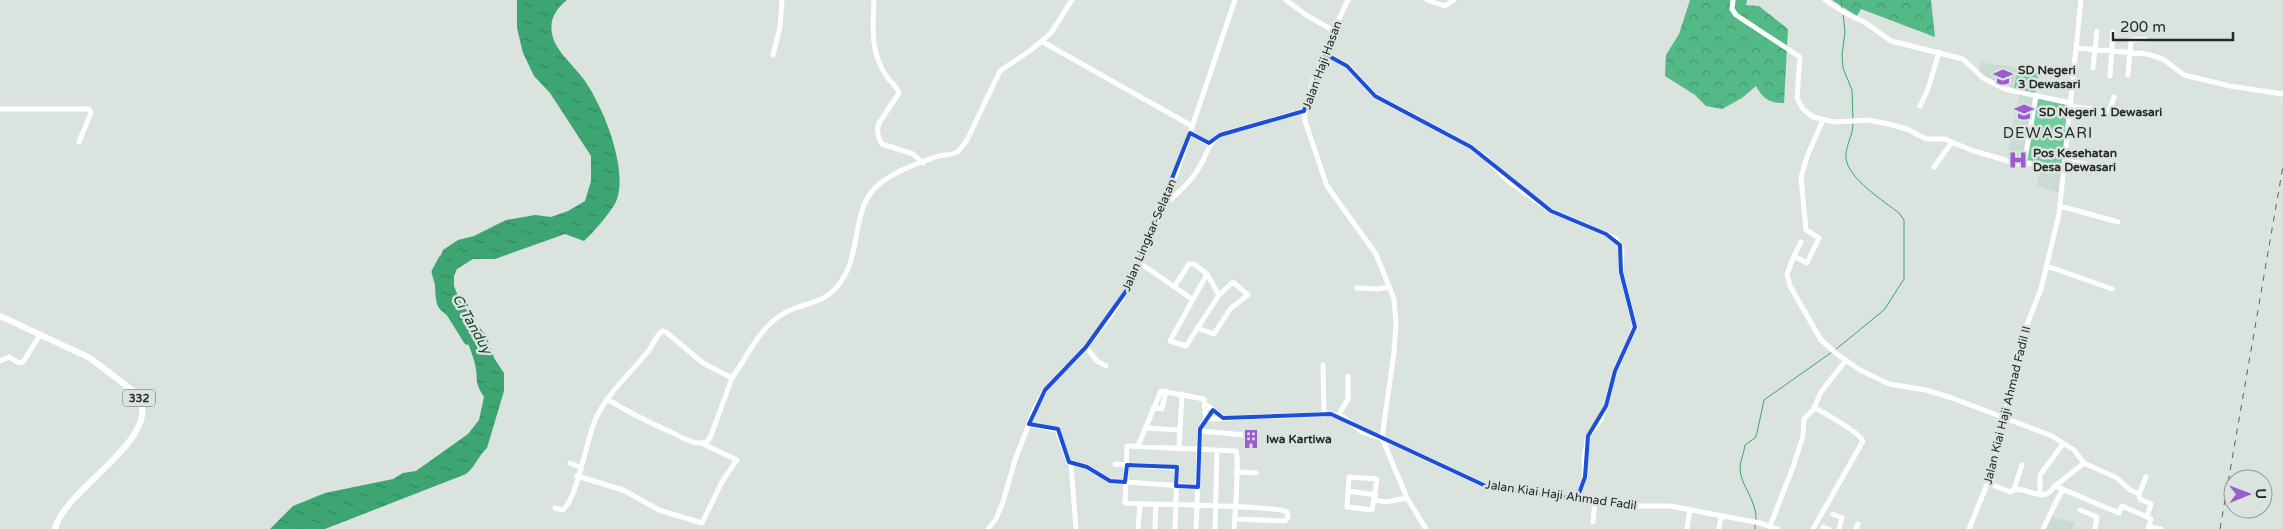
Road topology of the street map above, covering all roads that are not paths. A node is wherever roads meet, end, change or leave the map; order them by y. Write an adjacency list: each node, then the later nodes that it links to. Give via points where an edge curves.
1 (782, 0): 23 (street)
2 (874, 0): 41 (street, via 874,50 884,73 899,93 879,123 879,139 882,144 913,154)
3 (1072, 0): 16 (street)
4 (1235, 0): 35 (street, Jalan Lingkar Selatan)
5 (1286, 0): 12 (street)
6 (1348, 0): 12 (street, Jalan Haji Hasan)
7 (1427, 0): 8 (street, via 1445,6)
8 (1454, 0)
9 (1733, 0): 34 (street, via 1732,9 1736,15 1800,57 1798,100 1807,113)
10 (1825, 0): 20 (street, via 1890,41)
11 (2081, 0): 17 (street, Jalan Kiai Haji Ahmad Fadil II)
12 (1334, 31): 22 (street, Jalan Haji Hasan)
13 (2097, 31): 18 (street)
14 (2113, 32): 19 (street)
15 (2145, 39): 21 (street, via 2132,40)
16 (1041, 41): 35 (street); 41 (street, via 1000,71 959,150)
17 (2076, 48): 18 (street); 30 (street, Jalan Kiai Haji Ahmad Fadil II)
18 (2095, 50): 19 (street); 24 (street)
19 (2112, 51): 21 (street); 26 (street)
20 (1939, 52): 28 (street, via 1963,59 1994,85); 31 (street)
21 (2130, 52): 25 (street); 27 (street, via 2159,57 2177,71 2192,77)
22 (1325, 54): 33 (street, Jalan Haji Hasan); 116 (street, via 1348,66 1375,96 1471,147 1508,181 1551,211 1606,234 1620,245 1621,272 1635,327 1615,371 1601,419 1588,436 1584,483)
23 (773, 55)
24 (2093, 68)
25 (2128, 75)
26 (2110, 76)
27 (2283, 94)
28 (2036, 96): 30 (street); 43 (street)
29 (2114, 97): 30 (street, via 2107,111)
30 (2070, 105): 40 (street, Jalan Kiai Haji Ahmad Fadil II)
31 (1920, 106)
32 (0, 109): 37 (street, via 89,109 91,113)
33 (1304, 111): 39 (street, via 1220,134); 55 (street, Jalan Haji Hasan, via 1312,148 1328,186 1376,254)
34 (1823, 120): 38 (street, via 1868,120 1926,139 1943,138); 50 (street, via 1801,177 1806,230 1818,238 1807,263)
35 (1192, 126): 36 (street, Jalan Lingkar Selatan)
36 (1190, 133): 39 (street); 46 (street, Jalan Lingkar Selatan)
37 (78, 142)
38 (1952, 142): 43 (street); 44 (street)
39 (1210, 144): 46 (street, via 1196,174)
40 (2065, 161): 42 (street); 45 (street, Jalan Kiai Haji Ahmad Fadil II)
41 (924, 163): 69 (street, via 891,176 871,192 862,213 854,254 836,289 820,300 782,314 772,322)
42 (2085, 164)
43 (2024, 165): 45 (street, via 2029,163)
44 (1934, 166)
45 (2064, 170): 47 (street, Jalan Kiai Haji Ahmad Fadil II)
46 (1163, 206): 51 (street, Jalan Lingkar Selatan)
47 (2060, 206): 48 (street); 52 (street, Jalan Kiai Haji Ahmad Fadil II)
48 (2118, 222)
49 (1801, 242): 50 (street)
50 (1794, 256): 64 (street, via 1787,273 1789,283 1821,340)
51 (1140, 263): 54 (street); 63 (street, Jalan Lingkar Selatan, via 1112,314)
52 (2047, 266): 57 (street); 80 (street, Jalan Kiai Haji Ahmad Fadil II, via 2022,342)
53 (1207, 274): 54 (street, via 1189,264); 58 (street); 59 (street)
54 (1174, 287): 59 (street)
55 (1390, 287): 56 (street); 86 (street, Jalan Haji Hasan, via 1394,300 1395,333)
56 (1357, 288)
57 (2112, 289)
58 (1219, 295): 61 (street); 61 (street, via 1234,282 1248,296 1231,308 1214,334)
59 (1192, 299): 61 (street, via 1169,340 1186,346)
60 (0, 316): 62 (main road, 332)
61 (1197, 328)
62 (40, 335): 65 (street, via 23,362 9,357); 137 (main road, 332, via 90,358 136,393 141,404 140,422 132,441 74,497)
63 (1086, 347): 67 (street, via 1097,361); 81 (street, Jalan Lingkar Selatan, via 1045,390)
64 (1846, 360): 74 (street, via 1821,392); 80 (street, via 1889,384 1935,392)
65 (0, 361)
66 (1323, 365): 76 (street)
67 (1106, 366)
68 (1348, 376): 77 (street, via 1348,399)
69 (732, 378): 72 (street, via 703,363 663,331); 87 (street, via 712,433)
70 (1166, 391): 71 (street); 75 (street, via 1160,392); 75 (street, via 1162,409)
71 (1182, 394): 73 (street, via 1203,399); 83 (street)
72 (607, 399): 87 (street, via 663,430); 99 (street, via 593,425)
73 (1205, 404): 78 (street); 79 (street)
74 (1814, 407): 135 (street, via 1803,422 1793,467); 151 (street, via 1848,426 1863,441)
75 (1153, 408): 82 (street)
76 (1324, 414): 77 (street); 78 (street)
77 (1338, 416): 86 (street, Jalan Kiai Haji Ahmad Fadil, via 1352,422 1362,432)
78 (1223, 418): 79 (street)
79 (1206, 419): 84 (street)
80 (2004, 419): 88 (street, via 2052,436); 105 (street, Jalan Kiai Haji Ahmad Fadil II)
81 (1029, 424): 95 (street, via 1057,430); 139 (street, Jalan Lingkar Selatan, via 1003,502)
82 (1145, 428): 83 (street); 89 (street)
83 (1180, 430): 90 (street)
84 (1200, 432): 85 (street); 91 (street)
85 (1246, 435)
86 (1382, 438): 115 (street); 116 (street, Jalan Kiai Haji Ahmad Fadil, via 1488,487)
87 (703, 444): 134 (street, via 737,460)
88 (2064, 444): 93 (street); 112 (street, via 2042,471)
89 (1138, 446): 90 (street); 97 (street, via 1127,446)
90 (1179, 449): 91 (street)
91 (1200, 450): 92 (street); 108 (street)
92 (1218, 451): 100 (street, via 1237,452); 122 (street)
93 (2084, 462): 107 (street); 113 (street, via 2117,478)
94 (570, 463): 99 (street)
95 (1071, 463): 104 (street, via 1087,467 1110,481); 140 (street)
96 (1115, 464): 97 (street)
97 (1126, 465): 104 (street); 106 (street, via 1177,467)
98 (2022, 465): 109 (street)
99 (580, 467): 102 (street)
100 (1236, 472): 101 (street); 124 (street)
101 (1256, 473)
102 (577, 476): 123 (street, via 569,503 562,510); 134 (street, via 623,490 659,510)
103 (2146, 476): 113 (street)
104 (1125, 482): 106 (street); 118 (street, via 1125,503)
105 (1988, 483): 109 (street, via 2010,492); 153 (street, Jalan Kiai Haji Ahmad Fadil II)
106 (1176, 486): 108 (street); 120 (street)
107 (2056, 486): 110 (street); 112 (street, via 2047,494)
108 (1198, 487): 121 (street)
109 (2014, 490): 112 (street)
110 (2064, 490): 130 (street, via 2119,513 2122,506); 154 (street)
111 (1348, 491): 114 (street); 114 (street, via 1347,507 1372,510); 114 (street, via 1350,476 1376,478)
112 (2040, 493)
113 (2138, 494): 130 (street, via 2140,499 2152,504)
114 (1376, 497): 115 (street, via 1386,502)
115 (1407, 498): 147 (street)
116 (1577, 499): 117 (street, Jalan Kiai Haji Ahmad Fadil)
117 (1595, 501): 126 (street, Jalan Kiai Haji Ahmad Fadil); 133 (street)
118 (1140, 504): 119 (street); 141 (street)
119 (1156, 504): 120 (street); 142 (street)
120 (1176, 505): 121 (street); 143 (street)
121 (1197, 506): 122 (street); 144 (street)
122 (1216, 507): 124 (street); 145 (street)
123 (555, 508)
124 (1235, 508): 125 (street); 131 (street)
125 (1252, 508): 132 (street); 132 (street, via 1282,509 1288,517 1285,521)
126 (1690, 509): 129 (street, Jalan Kiai Haji Ahmad Fadil); 148 (street)
127 (2080, 510): 155 (street, via 2096,517)
128 (1833, 514): 152 (street, via 1842,518)
129 (1722, 516): 135 (street, Jalan Kiai Haji Ahmad Fadil); 149 (street)
130 (2147, 518): 136 (street, via 2151,519)
131 (1235, 519): 132 (street); 146 (street)
132 (1252, 520)
133 (1593, 522)
134 (702, 523): 138 (street)
135 (1770, 526): 150 (street, Jalan Kiai Haji Ahmad Fadil)
136 (2149, 528): 156 (street)
137 (55, 529)
138 (707, 529)
139 (988, 529)
140 (1076, 529)
141 (1138, 529)
142 (1155, 529)
143 (1174, 529)
144 (1196, 529)
145 (1215, 529)
146 (1234, 529)
147 (1426, 529)
148 (1688, 529)
149 (1719, 529)
150 (1778, 529)
151 (1812, 529)
152 (1839, 529)
153 (1969, 529)
154 (2043, 529)
155 (2095, 529)
156 (2162, 529)

